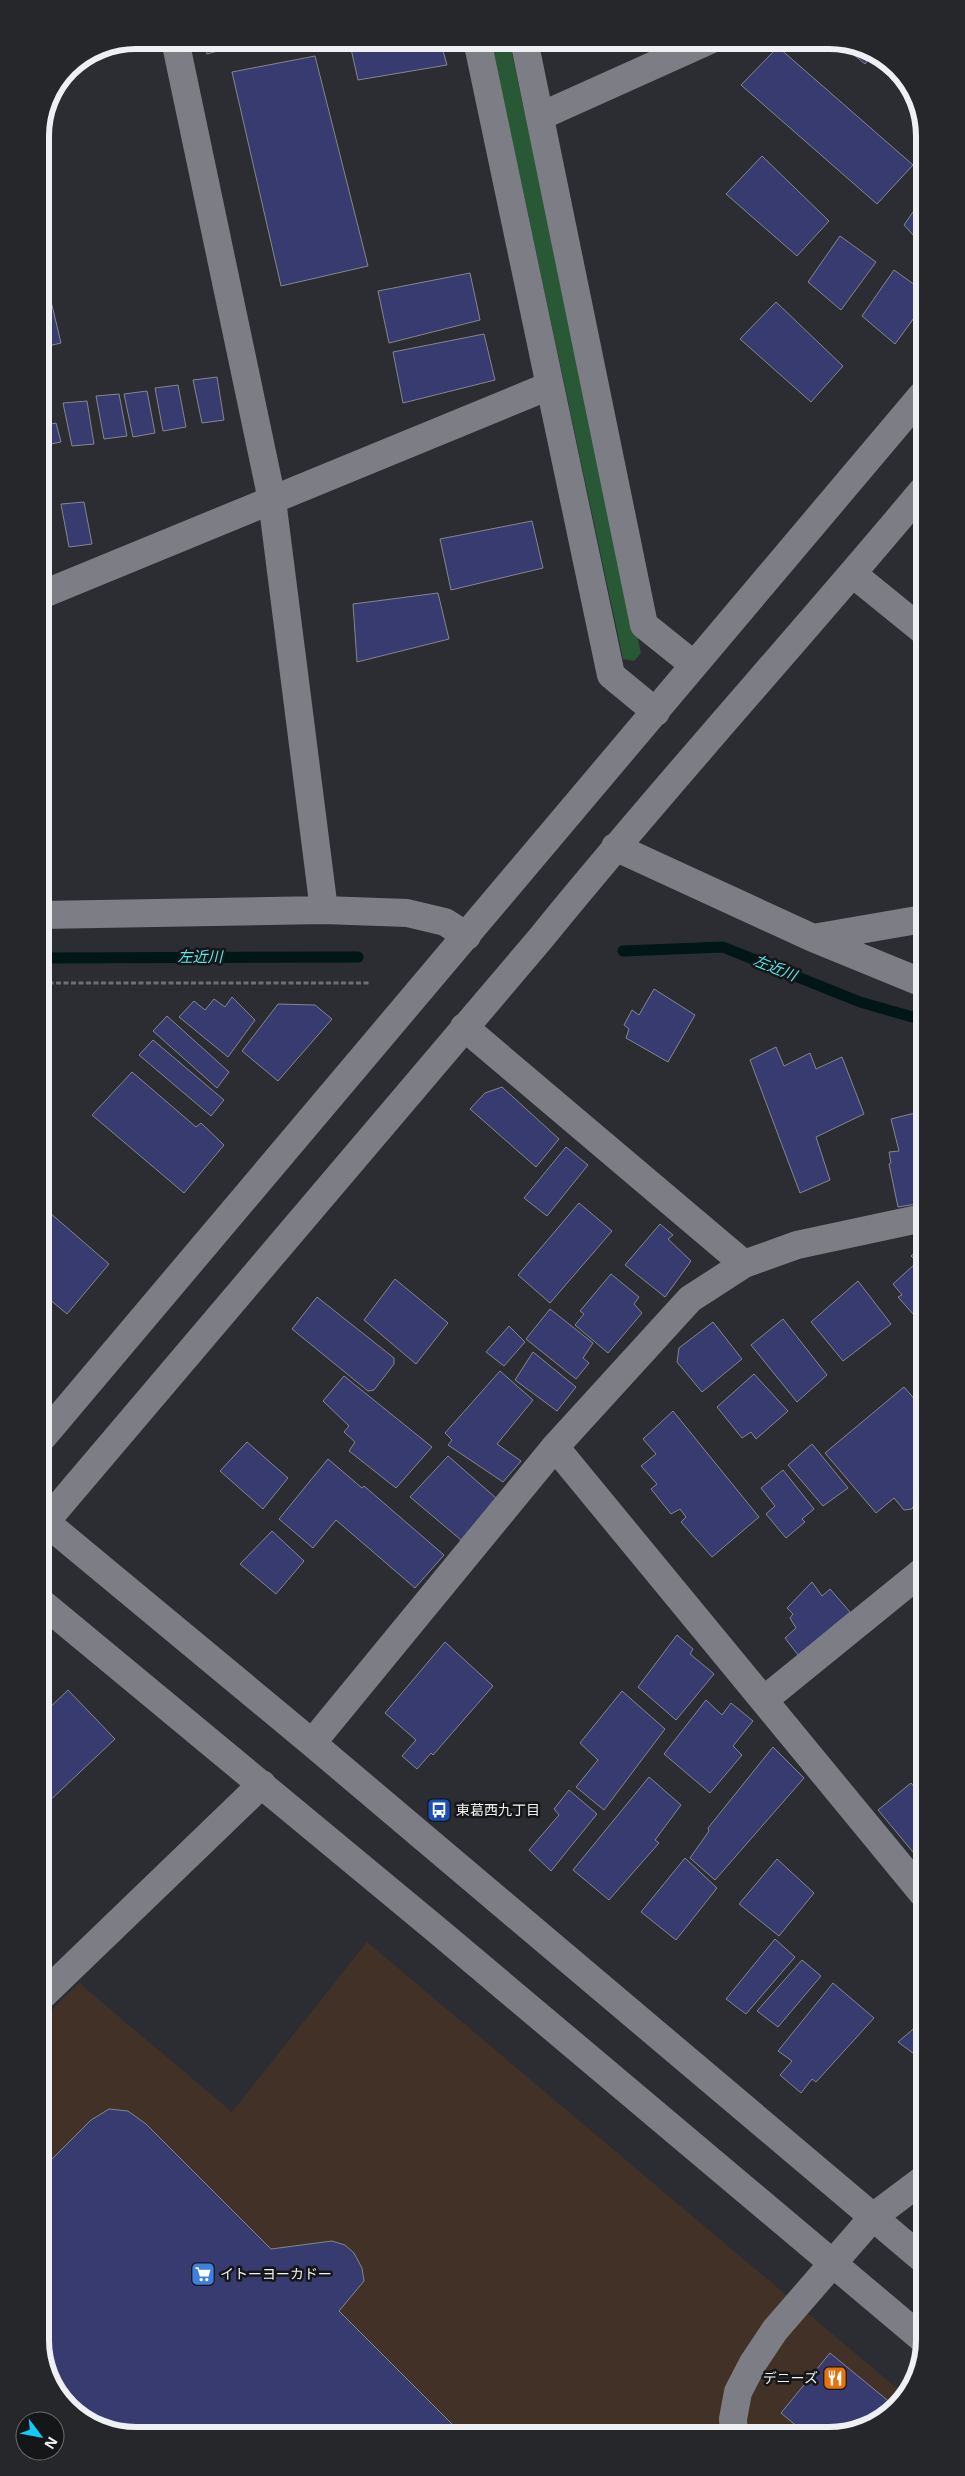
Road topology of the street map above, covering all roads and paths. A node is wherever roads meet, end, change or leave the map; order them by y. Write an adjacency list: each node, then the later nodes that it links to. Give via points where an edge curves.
1 (177, 49): 9 (street)
2 (479, 49): 6 (street)
3 (526, 49): 5 (street)
4 (690, 49): 5 (street)
5 (541, 116): 13 (street, via 644,626)
6 (549, 386): 9 (street); 14 (street, via 611,675)
7 (916, 402): 13 (street)
8 (916, 498): 10 (street)
9 (272, 500): 11 (street); 16 (street)
10 (853, 574): 12 (street); 15 (street)
11 (49, 593)
12 (916, 625)
13 (694, 665): 14 (street)
14 (656, 712): 19 (street)
15 (615, 847): 20 (street); 24 (street)
16 (324, 910): 17 (street); 19 (street, via 407,913 445,922)
17 (49, 915)
18 (916, 920): 20 (street)
19 (467, 936): 27 (street)
20 (813, 938): 21 (street)
21 (916, 980)
22 (49, 983): 23 (path)
23 (372, 983)
24 (464, 1027): 26 (street); 29 (street)
25 (916, 1220): 26 (street, via 797,1245)
26 (744, 1264): 28 (street, via 690,1298)
27 (49, 1430)
28 (555, 1448): 33 (street); 34 (street)
29 (49, 1515)
30 (49, 1527): 34 (street)
31 (916, 1576): 33 (street)
32 (49, 1610): 35 (street)
33 (764, 1700): 36 (street)
34 (312, 1743): 39 (street)
35 (262, 1784): 37 (street); 41 (street)
36 (916, 1883)
37 (49, 1989)
38 (916, 2185): 39 (street)
39 (873, 2217): 40 (street); 41 (street)
40 (916, 2253)
41 (832, 2264): 42 (street); 43 (street, via 775,2330 753,2363 738,2392)
42 (916, 2334)
43 (734, 2427)

